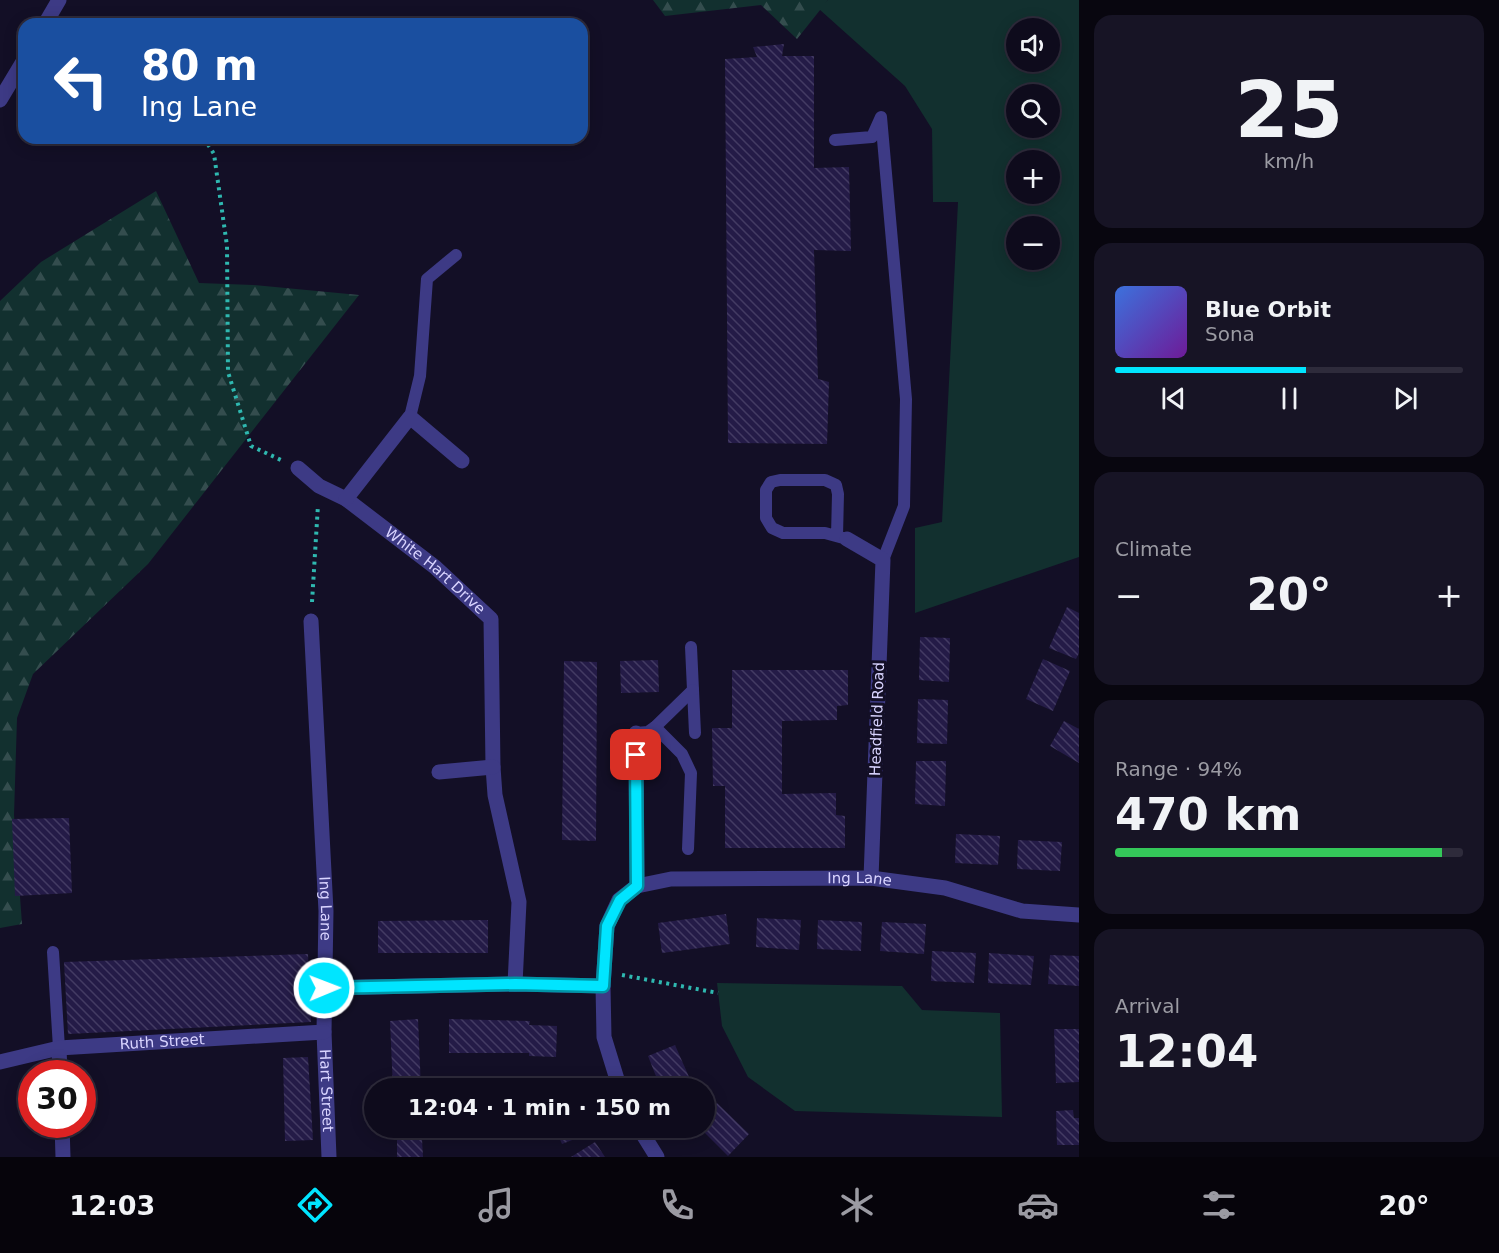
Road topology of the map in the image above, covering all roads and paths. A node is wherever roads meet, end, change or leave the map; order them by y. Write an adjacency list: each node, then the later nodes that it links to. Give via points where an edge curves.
1 (59, 0): 2 (street)
2 (48, 18)
3 (18, 70): 4 (street)
4 (0, 100)
5 (835, 140): 14 (lane, via 872,137 882,117 906,399 904,506)
6 (208, 144): 10 (path, via 214,154 227,246 228,372 234,394 251,446)
7 (456, 255): 8 (lane, via 427,279 420,376)
8 (410, 417): 9 (street); 12 (street)
9 (462, 461)
10 (298, 468): 11 (street, White Hart Drive)
11 (319, 486): 12 (street, White Hart Drive); 15 (path)
12 (346, 499): 21 (street, White Hart Drive, via 435,567 491,619)
13 (842, 537): 13 (lane, via 783,533 772,528 766,518 766,490 771,482 825,480 836,486); 14 (street)
14 (882, 560): 24 (street, Headfield Road)
15 (311, 621): 30 (street, Ing Lane, via 326,911)
16 (691, 647): 17 (lane)
17 (693, 690): 18 (lane); 20 (lane)
18 (655, 727): 19 (lane); 23 (lane, via 682,754 691,773)
19 (636, 733): 25 (street)
20 (695, 733)
21 (493, 767): 22 (street); 29 (street, White Hart Drive, via 495,795 519,902)
22 (439, 772)
23 (688, 849)
24 (871, 878): 25 (street, Ing Lane, via 671,879); 26 (street, Ing Lane, via 945,888 1022,911)
25 (637, 886): 28 (street, via 620,900 607,926)
26 (1079, 915)
27 (53, 952): 33 (lane)
28 (604, 979): 29 (street); 31 (path); 36 (street, via 604,1037)
29 (515, 984): 30 (street)
30 (324, 988): 32 (street, Hart Street)
31 (718, 993)
32 (324, 1032): 33 (street, Ruth Street); 40 (street, Hart Street)
33 (59, 1048): 34 (street); 35 (street, Ruth Street)
34 (59, 1060)
35 (0, 1062)
36 (617, 1078)
37 (62, 1138): 39 (street)
38 (645, 1138): 41 (street)
39 (63, 1157)
40 (329, 1157)
41 (657, 1157)

